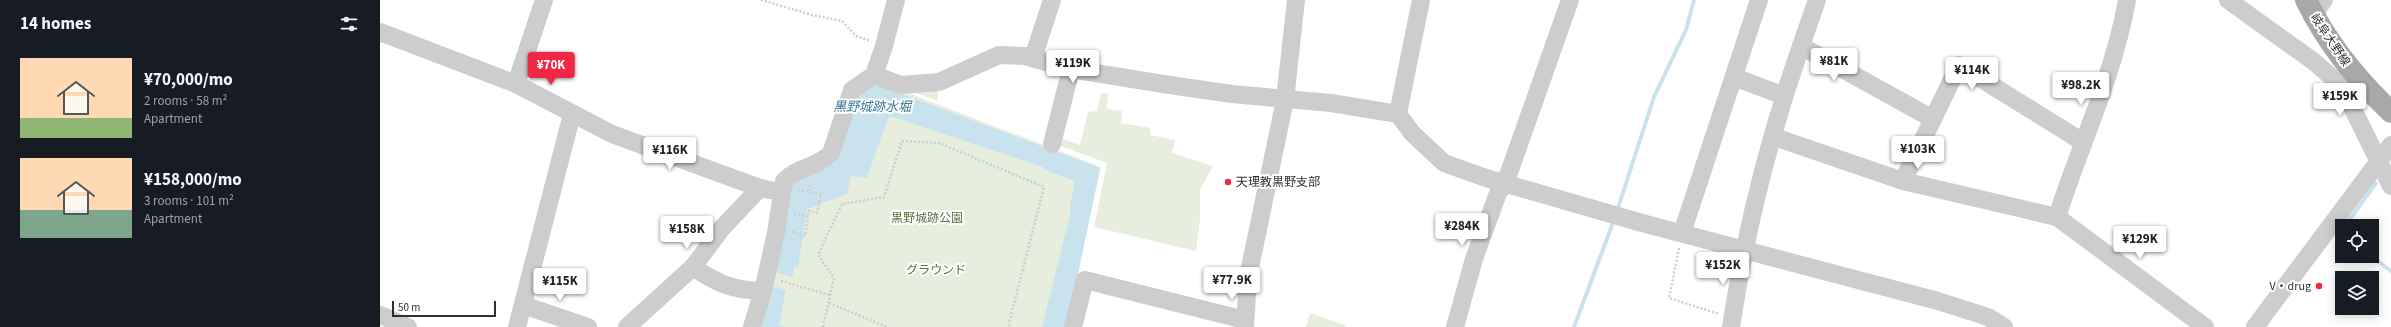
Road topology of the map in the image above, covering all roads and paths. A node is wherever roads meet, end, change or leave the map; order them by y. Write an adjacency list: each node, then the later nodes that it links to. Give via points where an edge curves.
1 (544, 0): 20 (street)
2 (761, 0): 14 (path, via 842,21 856,36)
3 (896, 0): 14 (street)
4 (1052, 0): 16 (street)
5 (1296, 0): 22 (street)
6 (1421, 0): 25 (street)
7 (1570, 0): 34 (street)
8 (1759, 0): 19 (street)
9 (1817, 0): 15 (street)
10 (2127, 0): 28 (street, via 2110,64)
11 (2228, 0): 31 (street, via 2313,61 2341,85)
12 (2314, 5): 23 (main road, 岐阜大野線, via 2349,68)
13 (380, 32): 20 (street)
14 (884, 46): 18 (street)
15 (1801, 46): 21 (street); 26 (street)
16 (1033, 58): 17 (street); 18 (street, via 999,56 939,82 901,85)
17 (1071, 69): 22 (street); 29 (street)
18 (874, 75): 32 (street, via 852,90 831,154)
19 (1734, 77): 21 (street); 45 (street)
20 (516, 84): 24 (street)
21 (1784, 96): 27 (street)
22 (1285, 100): 25 (street, via 1331,102); 53 (street, via 1248,277)
23 (2391, 112)
24 (572, 114): 36 (street, via 612,134); 51 (street)
25 (1398, 114): 34 (street, via 1412,133 1444,163)
26 (1933, 119): 28 (street, via 1959,65); 33 (street)
27 (1774, 137): 33 (street); 46 (street)
28 (2083, 142): 42 (street)
29 (1052, 144)
30 (2391, 145): 31 (street)
31 (2380, 162): 35 (street); 55 (street)
32 (814, 164): 37 (path); 38 (street, via 790,174 784,181)
33 (1903, 181): 42 (street)
34 (1505, 184): 45 (street); 65 (street, via 1498,193 1474,259)
35 (2391, 186)
36 (760, 188): 38 (street); 47 (street, via 722,228)
37 (809, 192): 38 (path, via 797,189); 41 (path, via 821,194 817,213 809,211)
38 (788, 194): 48 (street, via 776,233)
39 (793, 207): 40 (path, via 792,213)
40 (796, 214): 41 (path); 43 (path)
41 (808, 217): 44 (path, via 805,236 793,232)
42 (2057, 217): 67 (street)
43 (795, 220)
44 (794, 226)
45 (1682, 233): 46 (street); 54 (path, via 1668,298)
46 (1744, 249): 54 (street); 66 (street, via 1938,301 1988,317)
47 (694, 267): 48 (street, via 716,282 739,290); 59 (street)
48 (769, 285): 49 (path); 60 (street)
49 (830, 295): 50 (path); 63 (path, via 834,278 818,255 842,204 884,197 902,141 939,143 1044,187)
50 (829, 303): 61 (path); 62 (path)
51 (523, 305): 57 (street); 58 (street)
52 (380, 315): 56 (street)
53 (1245, 323): 64 (street, via 1085,280)
54 (1732, 323)
55 (2258, 326)
56 (408, 327)
57 (517, 327)
58 (588, 327)
59 (627, 327)
60 (752, 327)
61 (823, 327)
62 (887, 327)
63 (1008, 327)
64 (1073, 327)
65 (1455, 327)
66 (2004, 327)
67 (2205, 327)

